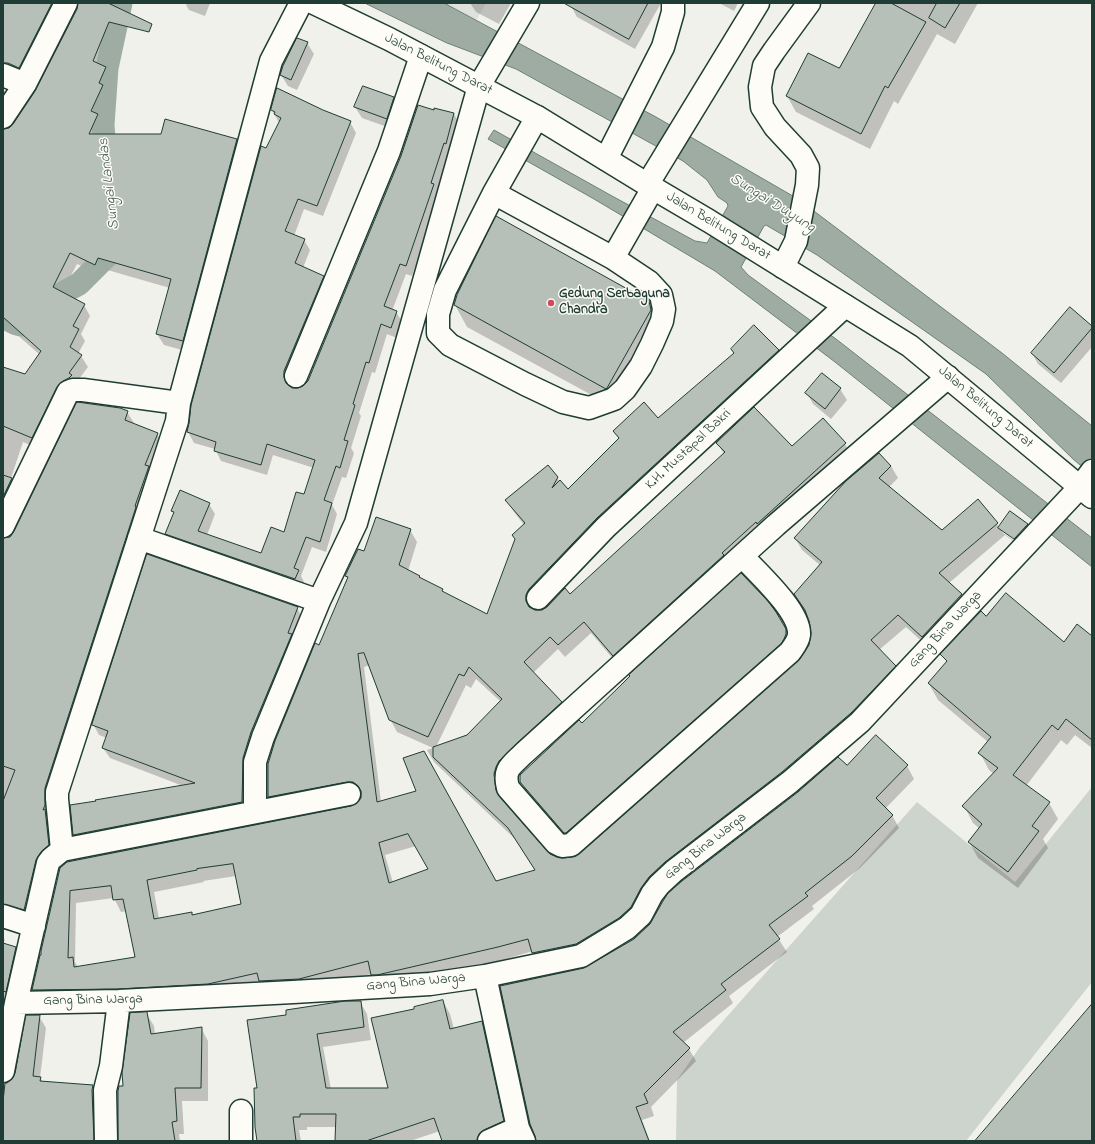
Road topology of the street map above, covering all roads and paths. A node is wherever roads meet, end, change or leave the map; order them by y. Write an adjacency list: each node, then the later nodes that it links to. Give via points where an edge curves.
1 (66, 3): 10 (street)
2 (301, 3): 22 (street, via 271,61)
3 (314, 3): 8 (street, Jalan Belitung Darat)
4 (528, 3): 11 (street)
5 (673, 3): 14 (street, via 663,47)
6 (758, 3): 15 (street, via 664,156)
7 (809, 3): 18 (street, via 764,66 760,87 762,106 775,127 808,168 796,241)
8 (421, 56): 11 (street, Jalan Belitung Darat); 20 (street, via 389,151)
9 (3, 75): 10 (street)
10 (25, 84): 13 (street)
11 (479, 86): 12 (street, Jalan Belitung Darat); 28 (street, via 356,524)
12 (537, 116): 14 (street, Jalan Belitung Darat); 16 (street)
13 (3, 117)
14 (606, 160): 15 (street, Jalan Belitung Darat)
15 (650, 187): 17 (street); 18 (street, Jalan Belitung Darat)
16 (494, 193): 17 (street); 17 (street, via 445,290 438,314 438,333 450,345 563,402 589,408 614,399 641,366 662,321 664,309 661,295 650,282)
17 (613, 258)
18 (776, 263): 19 (street, Jalan Belitung Darat)
19 (845, 306): 21 (street, Jalan Belitung Darat, via 910,346); 27 (street, K.H. Mustapal Bakri, via 606,527)
20 (296, 376)
21 (948, 377): 23 (street, Jalan Belitung Darat); 26 (street)
22 (180, 403): 24 (street, via 83,390 68,392); 25 (street)
23 (1088, 485): 34 (street, Gang Bina Warga, via 860,722 790,782 674,871 655,890 641,915 627,928 581,956)
24 (3, 526)
25 (139, 538): 28 (street); 31 (street, via 57,792)
26 (742, 556): 26 (street, via 793,614 799,635 796,644 571,845 562,846 556,843 508,788 506,779 509,768)
27 (538, 598)
28 (319, 601): 30 (street, via 255,762)
29 (349, 794): 30 (street)
30 (255, 812): 31 (street)
31 (62, 850): 33 (street, via 48,863)
32 (3, 916): 33 (street)
33 (34, 926): 36 (street)
34 (485, 976): 35 (street, Gang Bina Warga, via 430,984); 39 (street)
35 (119, 1001): 36 (street, Gang Bina Warga); 40 (street, via 111,1066 105,1090)
36 (16, 1003): 37 (street)
37 (3, 1071)
38 (241, 1111): 41 (street)
39 (521, 1135): 42 (street)
40 (106, 1141)
41 (241, 1141)
42 (489, 1141)

